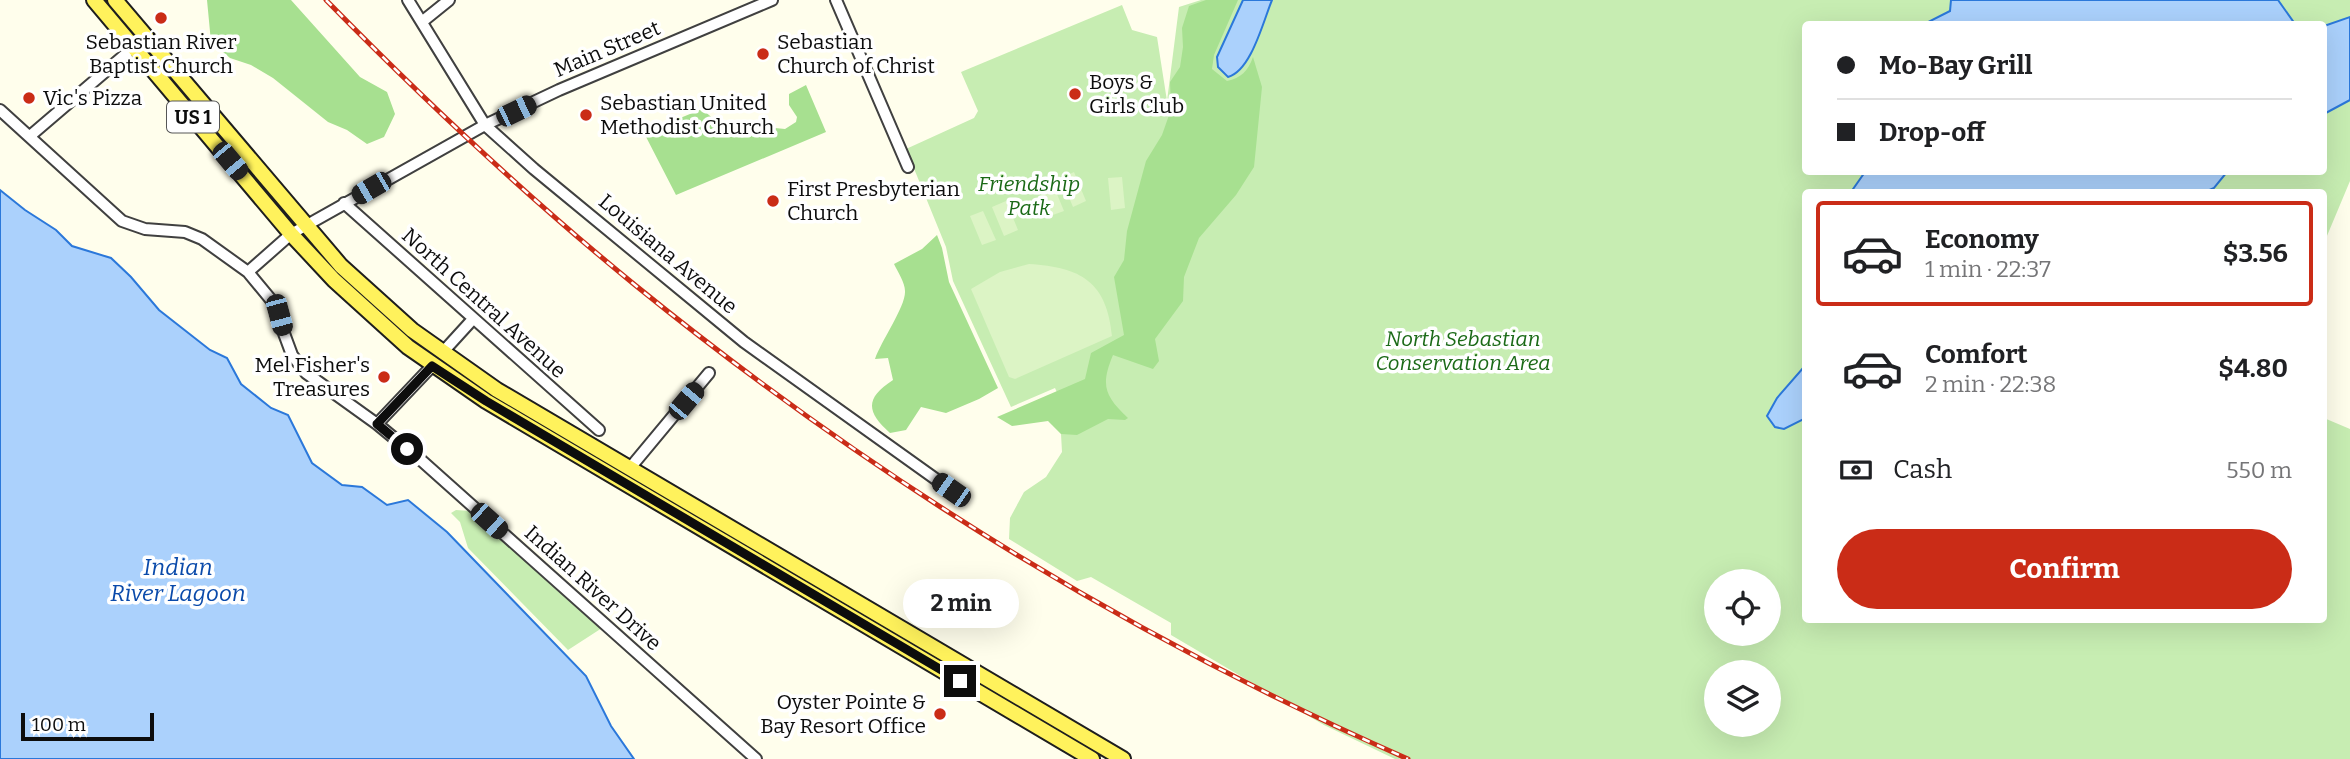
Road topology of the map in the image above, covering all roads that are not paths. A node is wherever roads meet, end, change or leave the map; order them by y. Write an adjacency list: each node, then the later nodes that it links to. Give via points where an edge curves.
1 (408, 0): 7 (street, Louisiana Avenue)
2 (449, 0): 7 (street)
3 (772, 0): 11 (street, Main Street)
4 (836, 0): 13 (street)
5 (96, 2): 6 (main road, via 113,11); 8 (main road, US 1)
6 (120, 6): 9 (main road, US 1)
7 (423, 21): 11 (street, Louisiana Avenue)
8 (134, 47): 9 (main road); 12 (street); 16 (main road, US 1)
9 (163, 57): 15 (main road, US 1)
10 (0, 110): 12 (street, Indian River Drive)
11 (485, 125): 14 (street, Main Street); 28 (street, Louisiana Avenue, via 744,342)
12 (30, 136): 17 (street, Indian River Drive, via 122,221 202,239)
13 (908, 167)
14 (345, 203): 15 (street, Main Street); 18 (street, North Central Avenue)
15 (306, 226): 16 (street, Main Street); 19 (main road, US 1, via 363,286)
16 (291, 234): 17 (street, Main Street); 20 (main road, US 1, via 358,303)
17 (248, 272): 22 (street, Indian River Drive, via 272,301 292,355 306,373)
18 (473, 319): 19 (street); 23 (street, North Central Avenue)
19 (442, 354): 25 (main road, US 1)
20 (432, 366): 22 (street); 24 (main road, US 1)
21 (709, 373): 25 (street)
22 (377, 424): 29 (street, Indian River Drive)
23 (599, 430)
24 (596, 466): 25 (main road); 26 (main road, US 1)
25 (630, 468): 27 (main road, US 1)
26 (627, 485): 27 (main road, via 638,481); 30 (main road, US 1)
27 (658, 485): 31 (main road, US 1)
28 (951, 490)
29 (756, 759)
30 (1092, 759)
31 (1123, 759)

